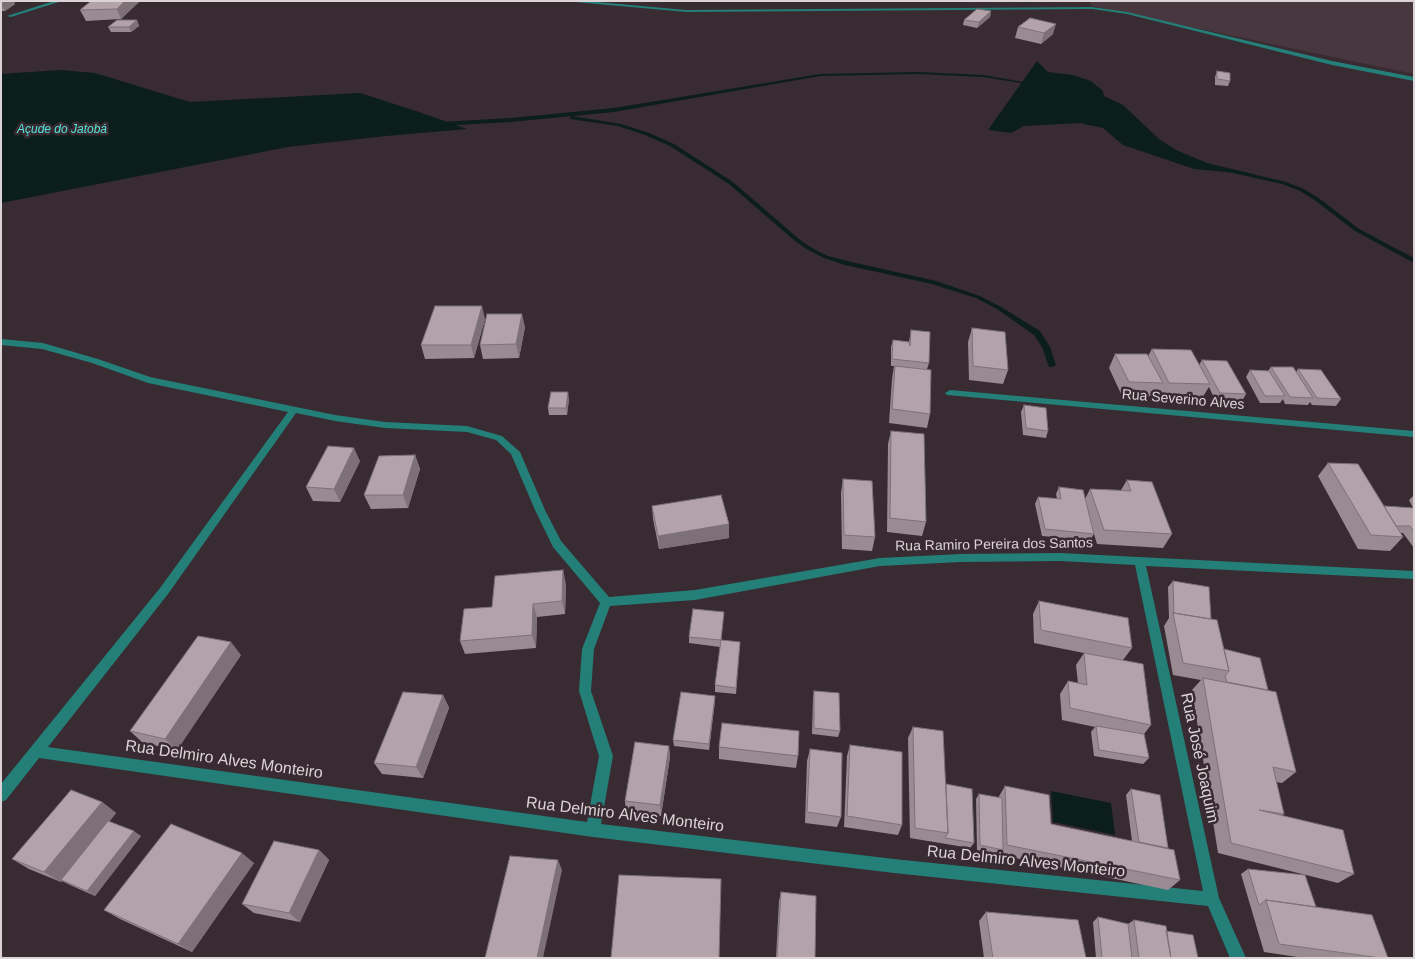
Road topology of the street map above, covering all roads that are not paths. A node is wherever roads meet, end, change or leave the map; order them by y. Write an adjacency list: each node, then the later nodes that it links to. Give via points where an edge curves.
1 (60, 1): 5 (street)
2 (566, 1): 4 (street)
3 (638, 1): 4 (street)
4 (644, 9): 6 (street, via 1092,8 1127,13 1332,63)
5 (9, 16)
6 (1414, 79)
7 (1, 342): 9 (street, via 43,346 148,380)
8 (950, 393): 10 (street, Rua Severino Alves)
9 (294, 410): 13 (street, via 385,425 467,429 499,438 515,452 557,544); 14 (street, via 164,591)
10 (1414, 434)
11 (1140, 561): 12 (street, Rua Ramiro Pereira dos Santos); 13 (street, Rua Ramiro Pereira dos Santos, via 1060,557 880,562 696,595); 17 (street, Rua José Joaquim)
12 (1414, 576)
13 (606, 602): 16 (street, via 588,649 585,692 606,756)
14 (35, 751): 15 (street); 16 (street, Rua Delmiro Alves Monteiro)
15 (1, 795)
16 (593, 830): 17 (street, Rua Delmiro Alves Monteiro)
17 (1212, 899): 18 (street, Rua José Joaquim)
18 (1238, 958)

